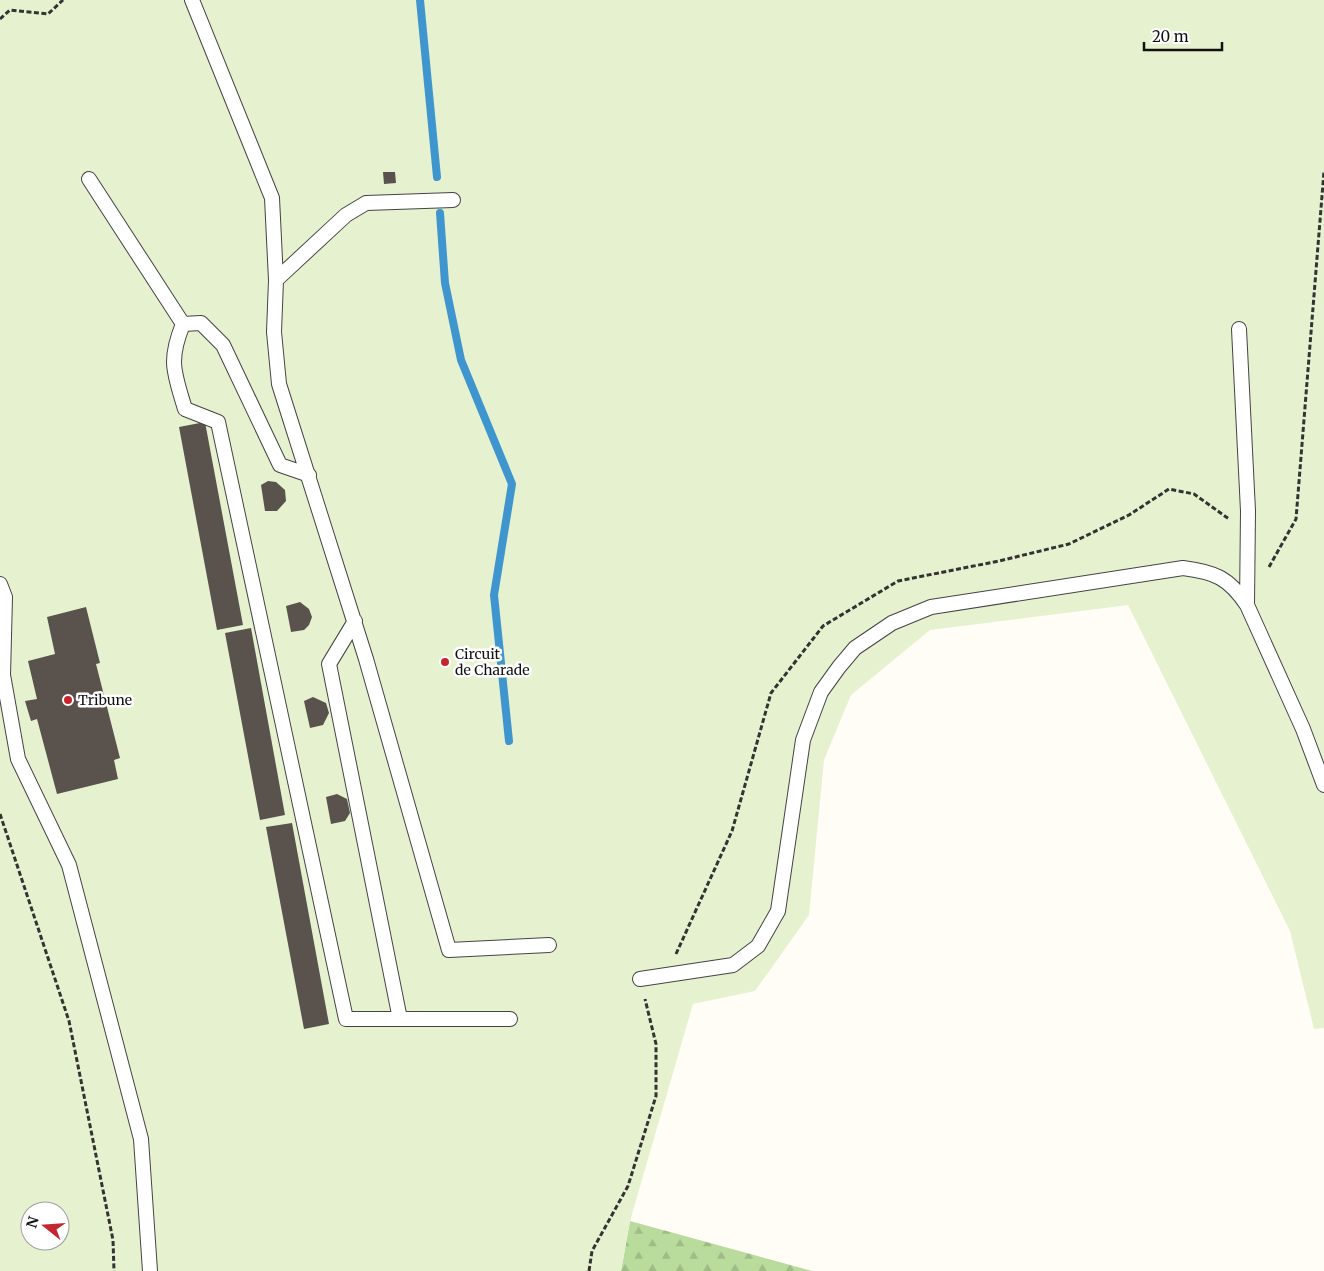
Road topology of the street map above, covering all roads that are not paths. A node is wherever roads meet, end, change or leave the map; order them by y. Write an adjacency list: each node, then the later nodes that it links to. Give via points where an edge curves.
1 (192, 0): 4 (lane, via 272,198)
2 (89, 179): 5 (lane)
3 (453, 200): 4 (lane, via 366,203 346,215)
4 (276, 280): 7 (lane, via 274,332 279,384)
5 (183, 324): 7 (lane, via 201,323 223,345 280,465); 14 (lane, via 175,344 172,368 185,409 218,422 346,1020)
6 (1239, 329): 9 (lane, via 1248,532)
7 (309, 475): 10 (lane)
8 (0, 584): 16 (lane, via 5,596 3,675 18,759 69,865 142,1139)
9 (1247, 605): 11 (lane, via 1303,728); 13 (lane, via 1235,587 1221,577 1183,568 931,607 892,623 855,648 821,692 811,713 803,740 778,911 758,946 733,965)
10 (355, 622): 12 (lane, via 449,950); 14 (lane, via 329,664)
11 (1324, 785)
12 (549, 945)
13 (640, 979)
14 (400, 1019): 15 (lane)
15 (510, 1019)
16 (150, 1271)

